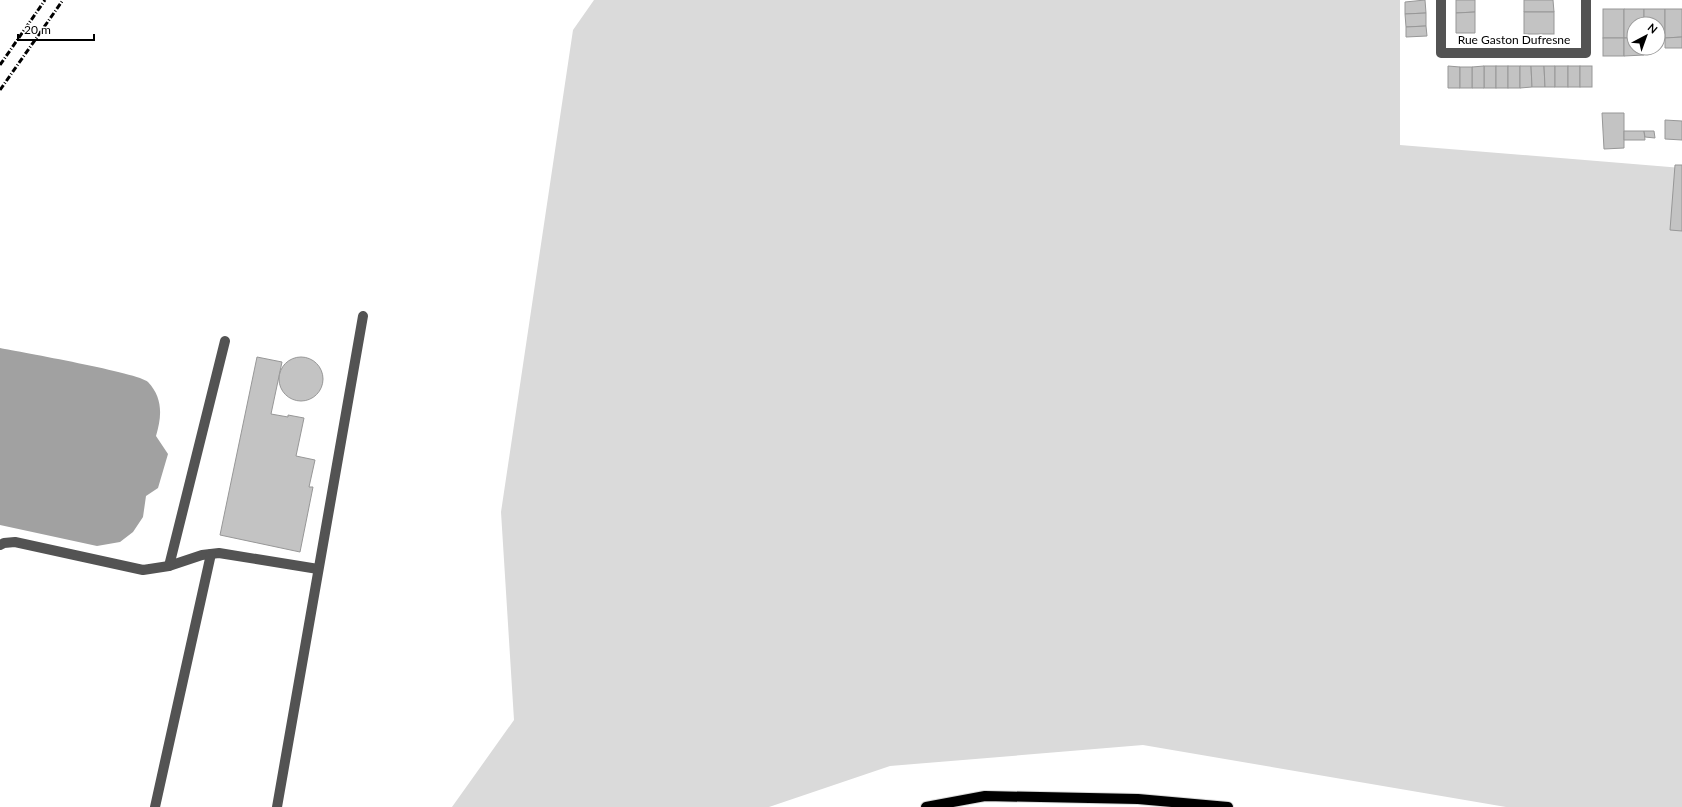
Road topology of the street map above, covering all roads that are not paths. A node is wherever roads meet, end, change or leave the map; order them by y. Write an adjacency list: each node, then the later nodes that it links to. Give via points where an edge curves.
1 (1441, 0): 2 (street, Rue Gaston Dufresne, via 1441,53 1586,53)
2 (1586, 0)
3 (363, 316): 8 (street)
4 (225, 341): 7 (street)
5 (0, 545): 7 (street, via 15,542 143,570)
6 (211, 554): 7 (street); 8 (street, via 219,553); 9 (street)
7 (169, 566)
8 (318, 569): 10 (street)
9 (155, 807)
10 (277, 807)
11 (926, 807): 12 (main road, via 985,796 1138,799)
12 (1228, 807)

